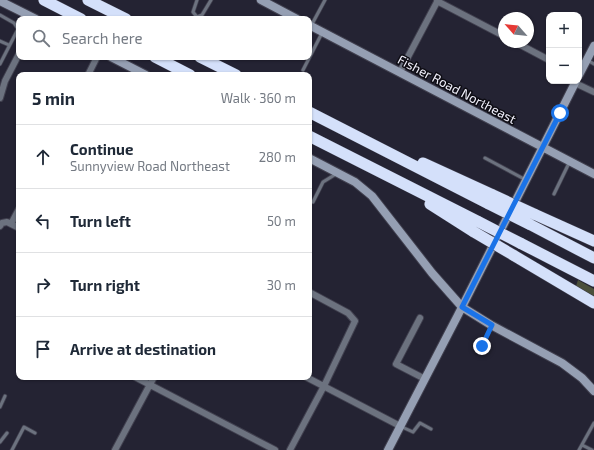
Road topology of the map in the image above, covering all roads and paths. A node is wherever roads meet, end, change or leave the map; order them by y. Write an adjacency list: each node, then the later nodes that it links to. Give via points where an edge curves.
1 (0, 0): 10 (main road)
2 (44, 0): 11 (highway)
3 (88, 0): 12 (highway)
4 (197, 0): 13 (lane, via 193,12)
5 (211, 0): 14 (lane)
6 (261, 0): 15 (main road)
7 (324, 0): 16 (lane)
8 (438, 0): 21 (street); 41 (street)
9 (0, 15): 17 (lane)
10 (30, 16)
11 (75, 16)
12 (120, 16)
13 (196, 16)
14 (200, 16)
15 (292, 16)
16 (312, 21)
17 (16, 24)
18 (312, 26): 19 (main road, Fisher Road Northeast)
19 (322, 32): 26 (lane); 41 (main road, Fisher Road Northeast)
20 (16, 33): 23 (lane)
21 (498, 33)
22 (0, 41): 23 (lane)
23 (9, 45): 35 (lane)
24 (594, 46): 34 (main road)
25 (526, 48): 27 (street)
26 (312, 52)
27 (546, 58)
28 (16, 60): 46 (street)
29 (96, 60): 37 (street)
30 (117, 60): 38 (main road)
31 (161, 60): 39 (highway)
32 (206, 60): 40 (highway)
33 (308, 60): 36 (lane)
34 (590, 62): 42 (main road)
35 (0, 64)
36 (303, 70)
37 (90, 72)
38 (140, 72)
39 (184, 72)
40 (230, 72)
41 (400, 72): 49 (main road, Fisher Road Northeast)
42 (582, 73)
43 (575, 84): 49 (main road)
44 (582, 84): 45 (street)
45 (594, 92)
46 (0, 98)
47 (312, 113): 57 (highway)
48 (312, 138): 63 (highway, via 386,175)
49 (542, 147): 52 (main road, Fisher Road Northeast); 55 (main road)
50 (485, 158): 55 (lane)
51 (312, 160): 53 (main road)
52 (570, 161): 54 (main road, Fisher Road Northeast); 56 (lane)
53 (338, 173): 58 (lane, via 323,182); 69 (main road, via 355,182 372,196)
54 (594, 174)
55 (526, 180): 69 (main road)
56 (554, 194)
57 (491, 200): 64 (highway, bridge, via 534,214); 65 (highway, bridge, via 529,224)
58 (312, 202)
59 (16, 215): 61 (street)
60 (2, 224): 61 (street)
61 (11, 224): 62 (street)
62 (16, 226)
63 (477, 227): 66 (highway, bridge, via 520,243); 68 (highway, bridge, via 513,255)
64 (594, 241)
65 (594, 258)
66 (594, 281)
67 (312, 294): 78 (street, via 354,318 354,324)
68 (594, 303)
69 (462, 307): 71 (main road); 73 (main road)
70 (420, 318): 73 (street, via 396,364)
71 (492, 325): 72 (lane); 79 (main road, via 562,363)
72 (482, 346)
73 (425, 379): 83 (main road)
74 (141, 380): 77 (street)
75 (152, 380): 77 (street)
76 (312, 380): 78 (street)
77 (150, 385): 90 (street); 91 (street)
78 (324, 386): 83 (street); 92 (street)
79 (594, 391)
80 (5, 396): 81 (lane)
81 (0, 407)
82 (594, 424): 88 (lane)
83 (400, 426): 84 (lane, via 413,432 420,423); 93 (main road)
84 (431, 428)
85 (7, 433): 87 (lane)
86 (35, 433): 89 (lane, via 24,427)
87 (0, 442)
88 (582, 445): 94 (lane); 95 (lane)
89 (12, 450)
90 (115, 450)
91 (275, 450)
92 (290, 450)
93 (388, 450)
94 (579, 450)
95 (592, 450)

